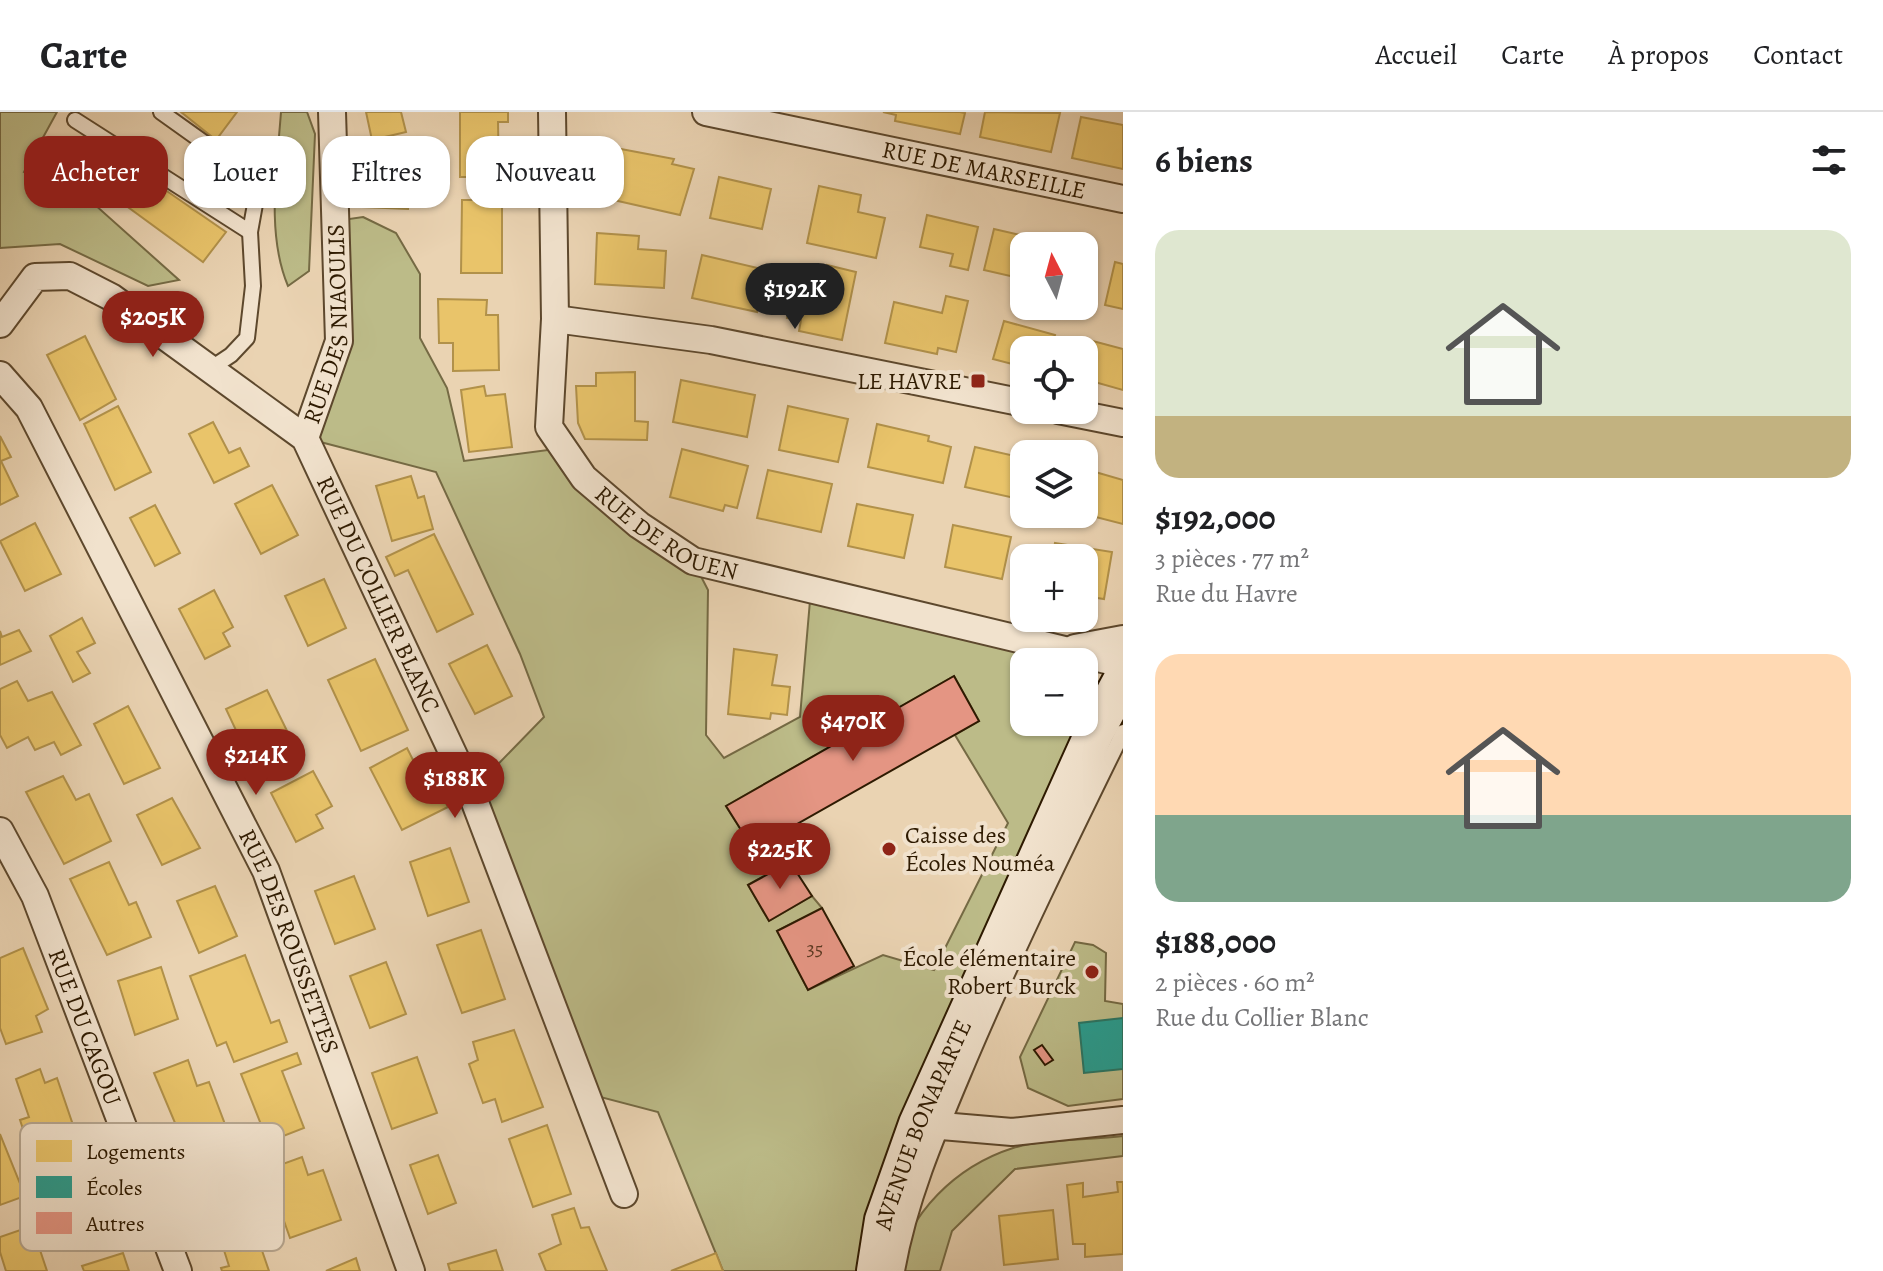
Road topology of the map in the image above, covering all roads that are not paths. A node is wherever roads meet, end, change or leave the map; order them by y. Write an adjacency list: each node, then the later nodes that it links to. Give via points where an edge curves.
1 (161, 112): 7 (lane, via 259,182)
2 (332, 112): 15 (street, RUE DES NIAOULIS, via 339,341)
3 (552, 112): 8 (street, RUE DE ROUEN)
4 (706, 112): 6 (street, RUE DE MARSEILLE)
5 (75, 120): 7 (lane)
6 (1123, 199)
7 (250, 232): 10 (lane, via 253,286 247,338)
8 (555, 319): 12 (street, via 711,340); 17 (street, RUE DE ROUEN, via 549,427 584,478 639,525 693,561)
9 (0, 324): 10 (street, RUE DU COLLIER BLANC, via 35,277 70,276 111,297)
10 (210, 369): 15 (street, RUE DU COLLIER BLANC)
11 (0, 375): 31 (street, RUE DES ROUSSETTES, via 29,408 266,871)
12 (1010, 400)
13 (1098, 418): 14 (street)
14 (1123, 423)
15 (305, 438): 28 (street, RUE DU COLLIER BLANC, via 471,792)
16 (1123, 639): 18 (street)
17 (1036, 648)
18 (1094, 648)
19 (1098, 660): 20 (street, RUE DE ROUEN)
20 (1123, 664)
21 (1123, 679): 23 (main road, AVENUE BONAPARTE)
22 (1098, 712): 23 (street)
23 (1109, 732): 27 (main road, AVENUE BONAPARTE)
24 (0, 831): 26 (street, RUE DU CAGOU, via 35,896)
25 (1123, 1120): 27 (street, via 1012,1132)
26 (122, 1123)
27 (930, 1125): 32 (main road, AVENUE BONAPARTE, via 884,1220); 33 (lane)
28 (624, 1194)
29 (170, 1251): 30 (street, RUE DU CAGOU)
30 (178, 1271)
31 (411, 1271)
32 (876, 1271)
33 (897, 1271)

